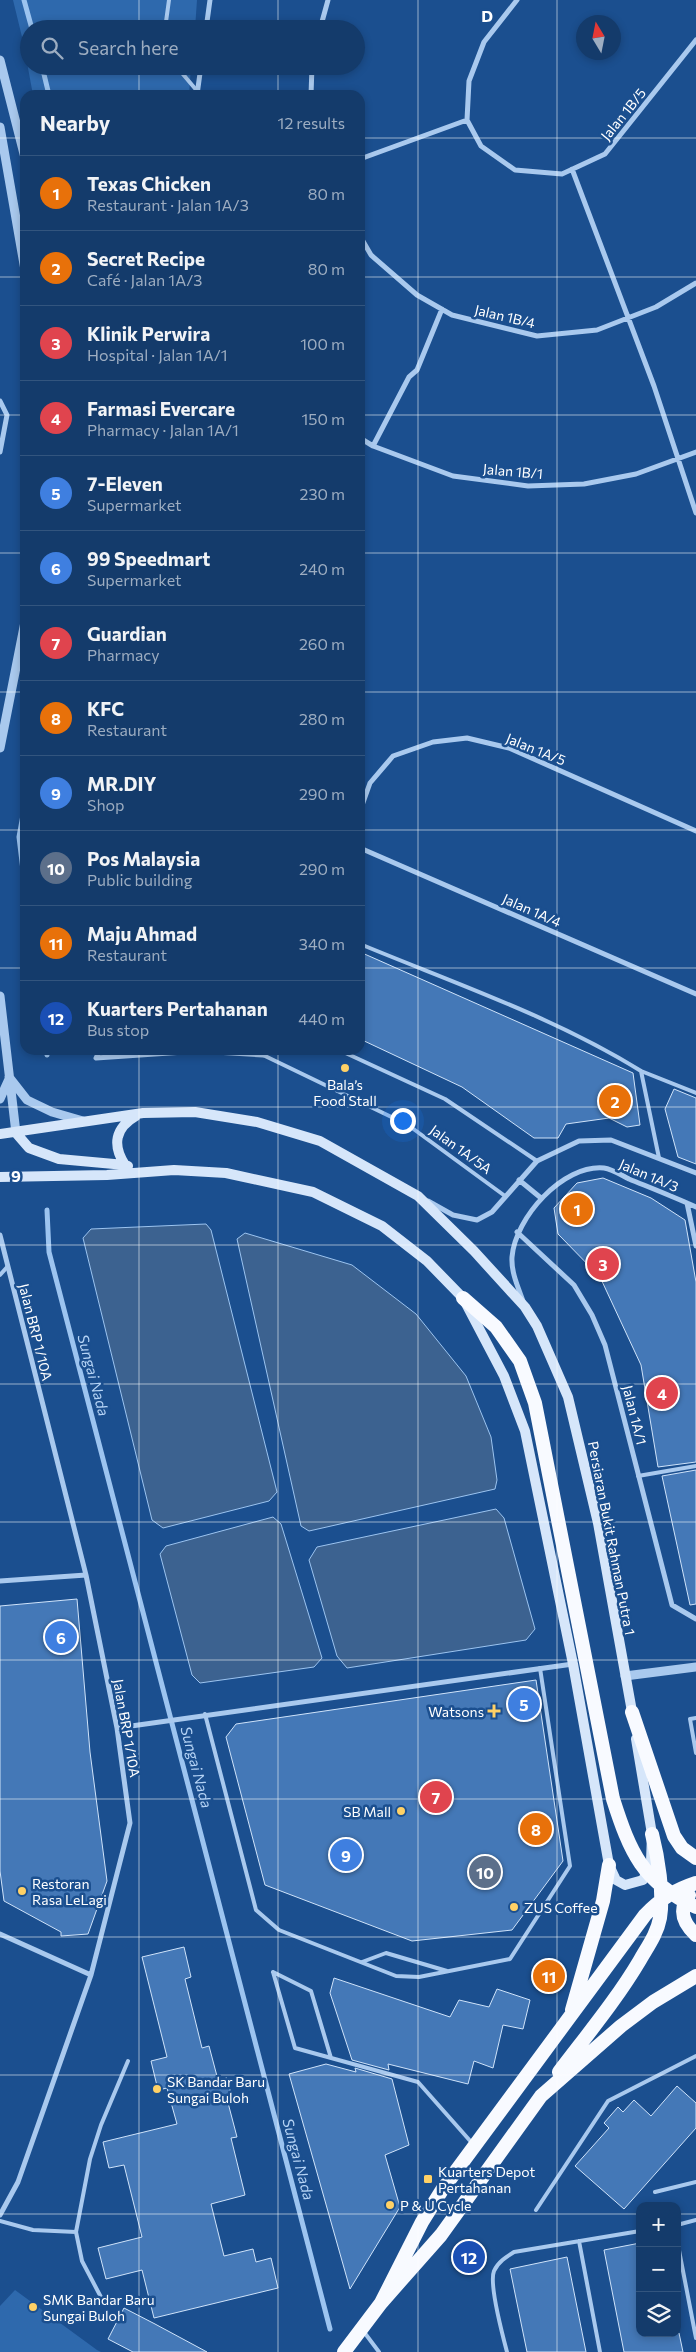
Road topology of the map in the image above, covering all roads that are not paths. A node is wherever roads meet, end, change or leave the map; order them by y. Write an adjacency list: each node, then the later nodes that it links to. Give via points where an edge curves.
1 (169, 0): 5 (lane)
2 (210, 0): 6 (street)
3 (328, 0): 7 (street)
4 (517, 0): 16 (street, via 484,42 469,81)
5 (166, 20)
6 (207, 20)
7 (322, 20)
8 (696, 40): 20 (street, Jalan 1B/5, via 605,154)
9 (0, 60): 18 (street)
10 (183, 75): 13 (lane)
11 (200, 75): 14 (street)
12 (312, 75): 15 (street)
13 (195, 90)
14 (198, 90)
15 (311, 90)
16 (466, 120): 19 (street); 20 (street, Jalan 1B/5, via 481,146 515,170 562,174)
17 (0, 126): 21 (street)
18 (20, 138)
19 (365, 158)
20 (572, 169): 25 (street)
21 (20, 241)
22 (365, 245): 24 (street, Jalan 1B/4, via 371,255 417,295)
23 (696, 283): 25 (street, Jalan 1B/4, via 656,307)
24 (442, 309): 25 (street, Jalan 1B/4, via 452,315 537,336 597,330); 28 (street, via 417,370 409,378)
25 (628, 318): 31 (street)
26 (0, 401): 29 (street, via 7,415)
27 (365, 441): 28 (street, Jalan 1B/1)
28 (373, 446): 31 (street, Jalan 1B/1, via 453,476 528,486 584,484 636,474)
29 (0, 452)
30 (696, 452): 31 (street, Jalan 1B/1)
31 (678, 459): 32 (street)
32 (696, 513)
33 (20, 647): 34 (street)
34 (0, 748)
35 (365, 797): 36 (street, Jalan 1A/5, via 370,783 393,756 433,742 467,738 509,748)
36 (696, 831)
37 (365, 850): 39 (street, Jalan 1A/4)
38 (365, 946): 45 (lane, via 540,1019 614,1054)
39 (696, 994)
40 (0, 996): 46 (street)
41 (98, 1055): 42 (street, Jalan 1A/5A, via 96,1058)
42 (140, 1055)
43 (268, 1055): 61 (lane, Jalan 1A/5A, via 408,1125)
44 (350, 1055): 54 (lane, via 445,1099)
45 (641, 1071): 47 (lane); 53 (lane)
46 (9, 1077): 48 (street); 50 (street, via 27,1100); 51 (street)
47 (696, 1093)
48 (0, 1099)
49 (143, 1113): 50 (main road, Persiaran Bukit Rahman Putra 1); 55 (main road, via 119,1130 116,1139); 60 (main road, Persiaran Bukit Rahman Putra 1, via 195,1112 257,1122 320,1141)
50 (85, 1122): 51 (main road, Persiaran Bukit Rahman Putra 1)
51 (16, 1133): 52 (main road, Persiaran Bukit Rahman Putra 1); 55 (main road, via 29,1148 59,1159)
52 (0, 1134)
53 (658, 1158): 54 (street, Jalan 1A/3, via 611,1140 579,1141); 57 (street, Jalan 1A/3)
54 (537, 1161): 59 (street, Jalan 1A/3)
55 (125, 1165): 56 (main road)
56 (174, 1170): 58 (main road); 70 (main road, via 226,1173 313,1192 382,1226 427,1261)
57 (696, 1173)
58 (0, 1177)
59 (519, 1180): 61 (street, Jalan 1A/3); 62 (street)
60 (418, 1196): 61 (street, Jalan 1A/3, via 453,1215 477,1220 492,1212); 71 (main road, Persiaran Bukit Rahman Putra 1)
61 (505, 1196)
62 (541, 1198): 63 (street, Jalan 1A/3, via 561,1181 582,1170 605,1168); 65 (street, Jalan 1A/3)
63 (688, 1203): 64 (street, Jalan 1A/3); 67 (street)
64 (696, 1207)
65 (517, 1232): 71 (street, Jalan 1A/3, via 512,1257 514,1276); 73 (street, Jalan 1A/1, via 574,1286 592,1314 605,1345)
66 (0, 1236): 68 (street, Jalan BRP 1/10A)
67 (696, 1246)
68 (8, 1266): 69 (lane); 74 (street, Jalan BRP 1/10A)
69 (0, 1275)
70 (463, 1298): 77 (main road, via 504,1376 525,1431); 91 (highway, via 496,1326 520,1361 535,1403 613,1799 625,1838 635,1859 657,1882 680,1900)
71 (525, 1307): 80 (main road, Persiaran Bukit Rahman Putra 1, via 537,1326 568,1397 598,1523)
72 (696, 1466): 73 (lane)
73 (638, 1476): 76 (street, Jalan 1A/1, via 672,1605)
74 (86, 1575): 75 (street); 84 (street, Jalan BRP 1/10A)
75 (0, 1581)
76 (696, 1618)
77 (573, 1664): 79 (street); 88 (main road)
78 (696, 1667): 80 (street)
79 (540, 1668): 82 (street); 95 (lane, via 570,1866 510,1959)
80 (625, 1676): 81 (main road, Persiaran Bukit Rahman Putra 1)
81 (632, 1712): 86 (main road, Persiaran Bukit Rahman Putra 1); 87 (highway, via 674,1836 682,1848)
82 (206, 1714): 84 (street); 94 (lane, via 256,1910 279,1930)
83 (696, 1718): 85 (lane, via 690,1719)
84 (117, 1728): 96 (street, Jalan BRP 1/10A, via 130,1823)
85 (696, 1753)
86 (652, 1834): 88 (main road, Persiaran Bukit Rahman Putra 1, via 651,1862 643,1880 625,1885 616,1880); 90 (highway)
87 (696, 1858)
88 (609, 1865): 98 (highway, via 603,1901)
89 (696, 1885): 90 (highway); 93 (highway, via 684,1902 682,1914 686,1927)
90 (660, 1899): 98 (highway); 102 (highway, via 656,1932 624,1987)
91 (696, 1907)
92 (0, 1934): 96 (street)
93 (696, 1935)
94 (362, 1962): 95 (lane, via 396,1976 419,1977); 95 (lane, via 386,1953)
95 (448, 1972)
96 (91, 1976): 107 (street, Jalan BRP 1/10A, via 18,2182)
97 (696, 1976): 102 (highway, via 621,2026)
98 (569, 2020): 103 (highway)
99 (696, 2056): 106 (lane, via 608,2101)
100 (331, 2058): 100 (lane, via 311,1991 273,1972 295,2048); 103 (lane, via 418,2082)
101 (128, 2061): 111 (lane, via 96,2142)
102 (541, 2096): 116 (highway, via 441,2234)
103 (474, 2145): 116 (highway, via 422,2222)
104 (696, 2182): 105 (lane)
105 (654, 2192)
106 (536, 2210)
107 (0, 2214)
108 (696, 2220): 110 (lane)
109 (0, 2221): 111 (lane, via 33,2230)
110 (681, 2224)
111 (76, 2232): 115 (lane, via 82,2260)
112 (636, 2232): 113 (lane)
113 (579, 2241): 121 (lane, via 514,2252 503,2259 494,2272 494,2289); 122 (lane)
114 (678, 2247): 118 (lane)
115 (103, 2301)
116 (381, 2303): 117 (highway)
117 (361, 2329): 119 (highway); 120 (lane)
118 (696, 2338)
119 (344, 2352)
120 (379, 2352)
121 (506, 2352)
122 (600, 2352)

